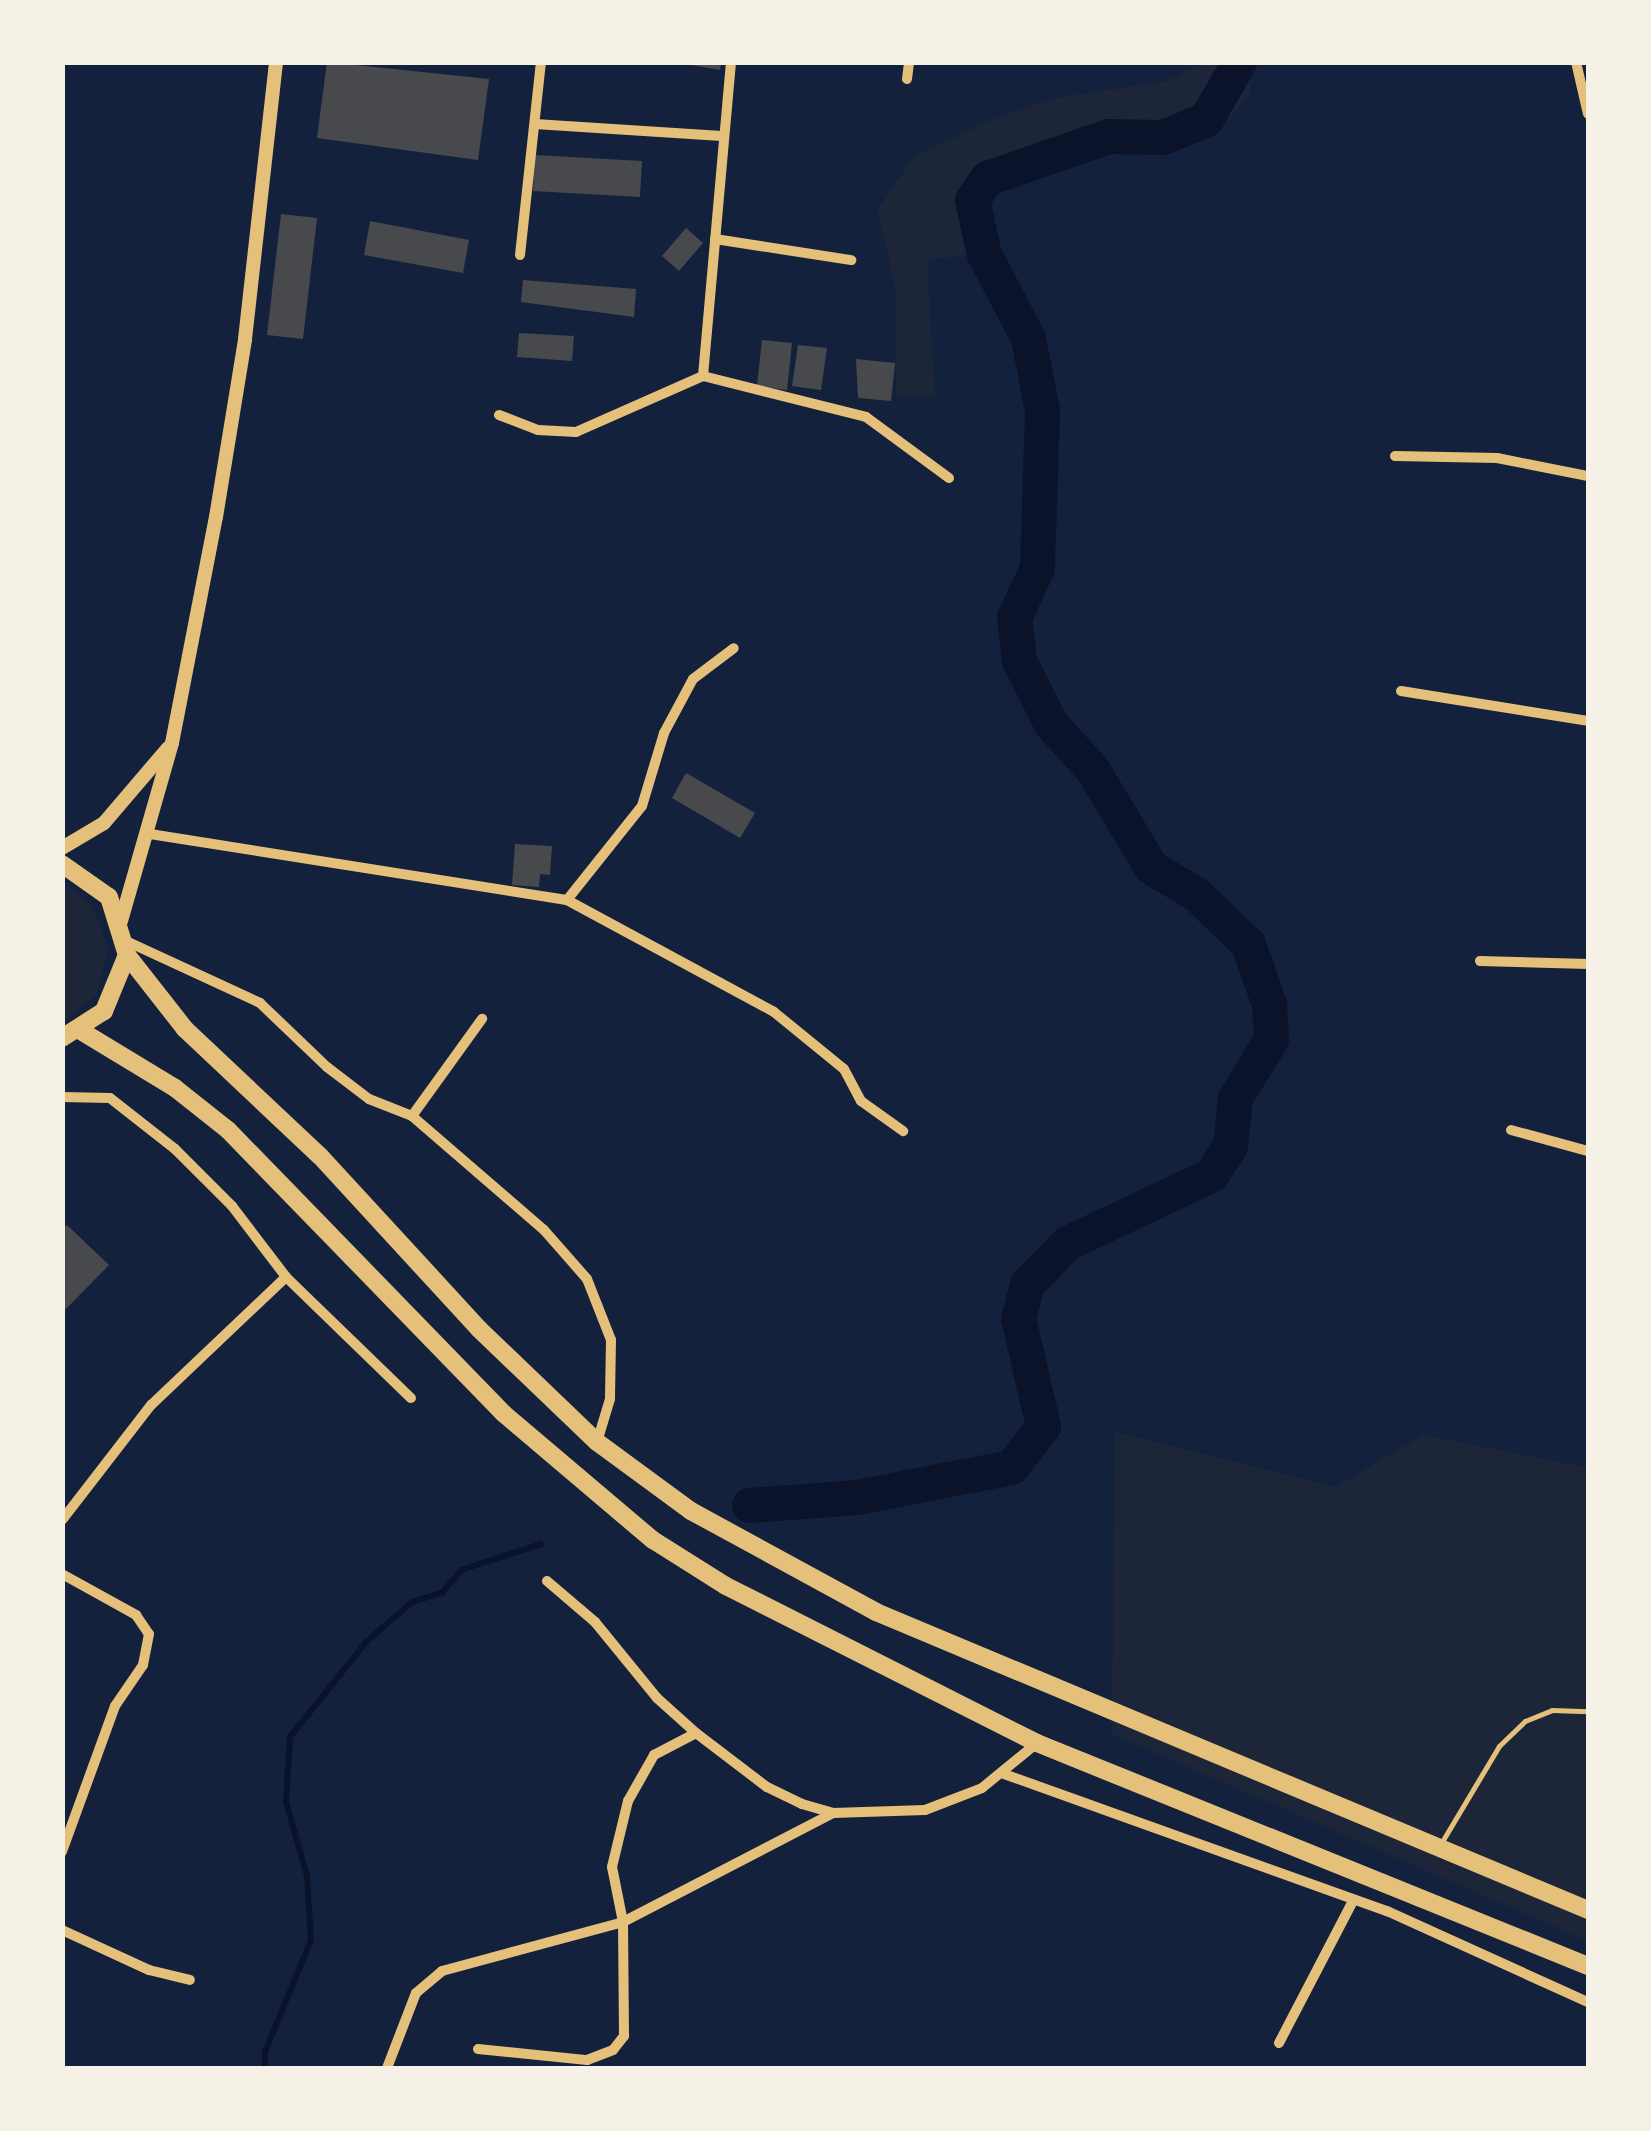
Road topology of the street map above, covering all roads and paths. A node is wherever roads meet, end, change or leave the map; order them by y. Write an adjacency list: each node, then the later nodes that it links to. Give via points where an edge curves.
1 (276, 62): 21 (street, via 245,339)
2 (540, 62): 8 (street)
3 (731, 62): 9 (street)
4 (909, 62): 6 (street)
5 (1576, 62): 7 (street)
6 (907, 80)
7 (1588, 114)
8 (535, 124): 9 (street); 11 (street)
9 (722, 136): 10 (street)
10 (716, 240): 12 (street); 13 (street)
11 (520, 255)
12 (851, 260)
13 (702, 376): 14 (street, via 576,432 538,430); 17 (street, via 866,416)
14 (500, 415)
15 (1396, 456): 16 (street, via 1497,458)
16 (1588, 476)
17 (949, 478)
18 (734, 648): 25 (street, via 692,679 664,733 642,806)
19 (1401, 691): 20 (street)
20 (1588, 721)
21 (172, 743): 22 (street); 23 (street, via 113,814)
22 (150, 834): 25 (street); 26 (street)
23 (62, 848)
24 (62, 864): 26 (main road, via 90,878)
25 (567, 900): 35 (street, via 774,1012 844,1069 860,1101)
26 (122, 921): 27 (main road)
27 (126, 948): 31 (main road, via 120,985 104,1011); 33 (street, via 260,1003 326,1067 369,1098); 39 (main road, via 184,1029 320,1156 479,1329)
28 (1480, 962): 29 (street)
29 (1588, 964)
30 (482, 1020): 33 (street)
31 (72, 1034): 45 (main road, via 175,1088 228,1130 503,1413 653,1540 726,1586)
32 (62, 1097): 37 (street, via 110,1098 160,1137 232,1206)
33 (412, 1116): 39 (street, via 506,1192 587,1279 612,1340 610,1398)
34 (1511, 1130): 36 (street)
35 (904, 1131)
36 (1588, 1151)
37 (286, 1278): 38 (street); 40 (street, via 151,1405)
38 (411, 1398)
39 (597, 1442): 48 (main road, via 731,1536 876,1612)
40 (62, 1520)
41 (62, 1574): 49 (street, via 136,1614 150,1634 143,1664 115,1706)
42 (547, 1581): 44 (street, via 595,1622 657,1698)
43 (1588, 1710): 48 (lane, via 1552,1710 1525,1721 1499,1746)
44 (696, 1732): 47 (street, via 766,1787); 52 (street, via 654,1755 628,1800 612,1868)
45 (1037, 1743): 46 (street); 54 (main road)
46 (1004, 1774): 47 (street, via 925,1810); 50 (street)
47 (833, 1813): 52 (street)
48 (1439, 1847): 51 (main road)
49 (62, 1852)
50 (1352, 1903): 56 (street, via 1387,1912); 57 (street)
51 (1588, 1910)
52 (623, 1922): 58 (street, via 624,2036 613,2050 587,2060); 59 (street, via 442,1971 416,1993)
53 (62, 1930): 55 (street, via 149,1970)
54 (1588, 1966)
55 (190, 1980)
56 (1588, 2002)
57 (1279, 2043)
58 (478, 2049)
59 (387, 2068)

